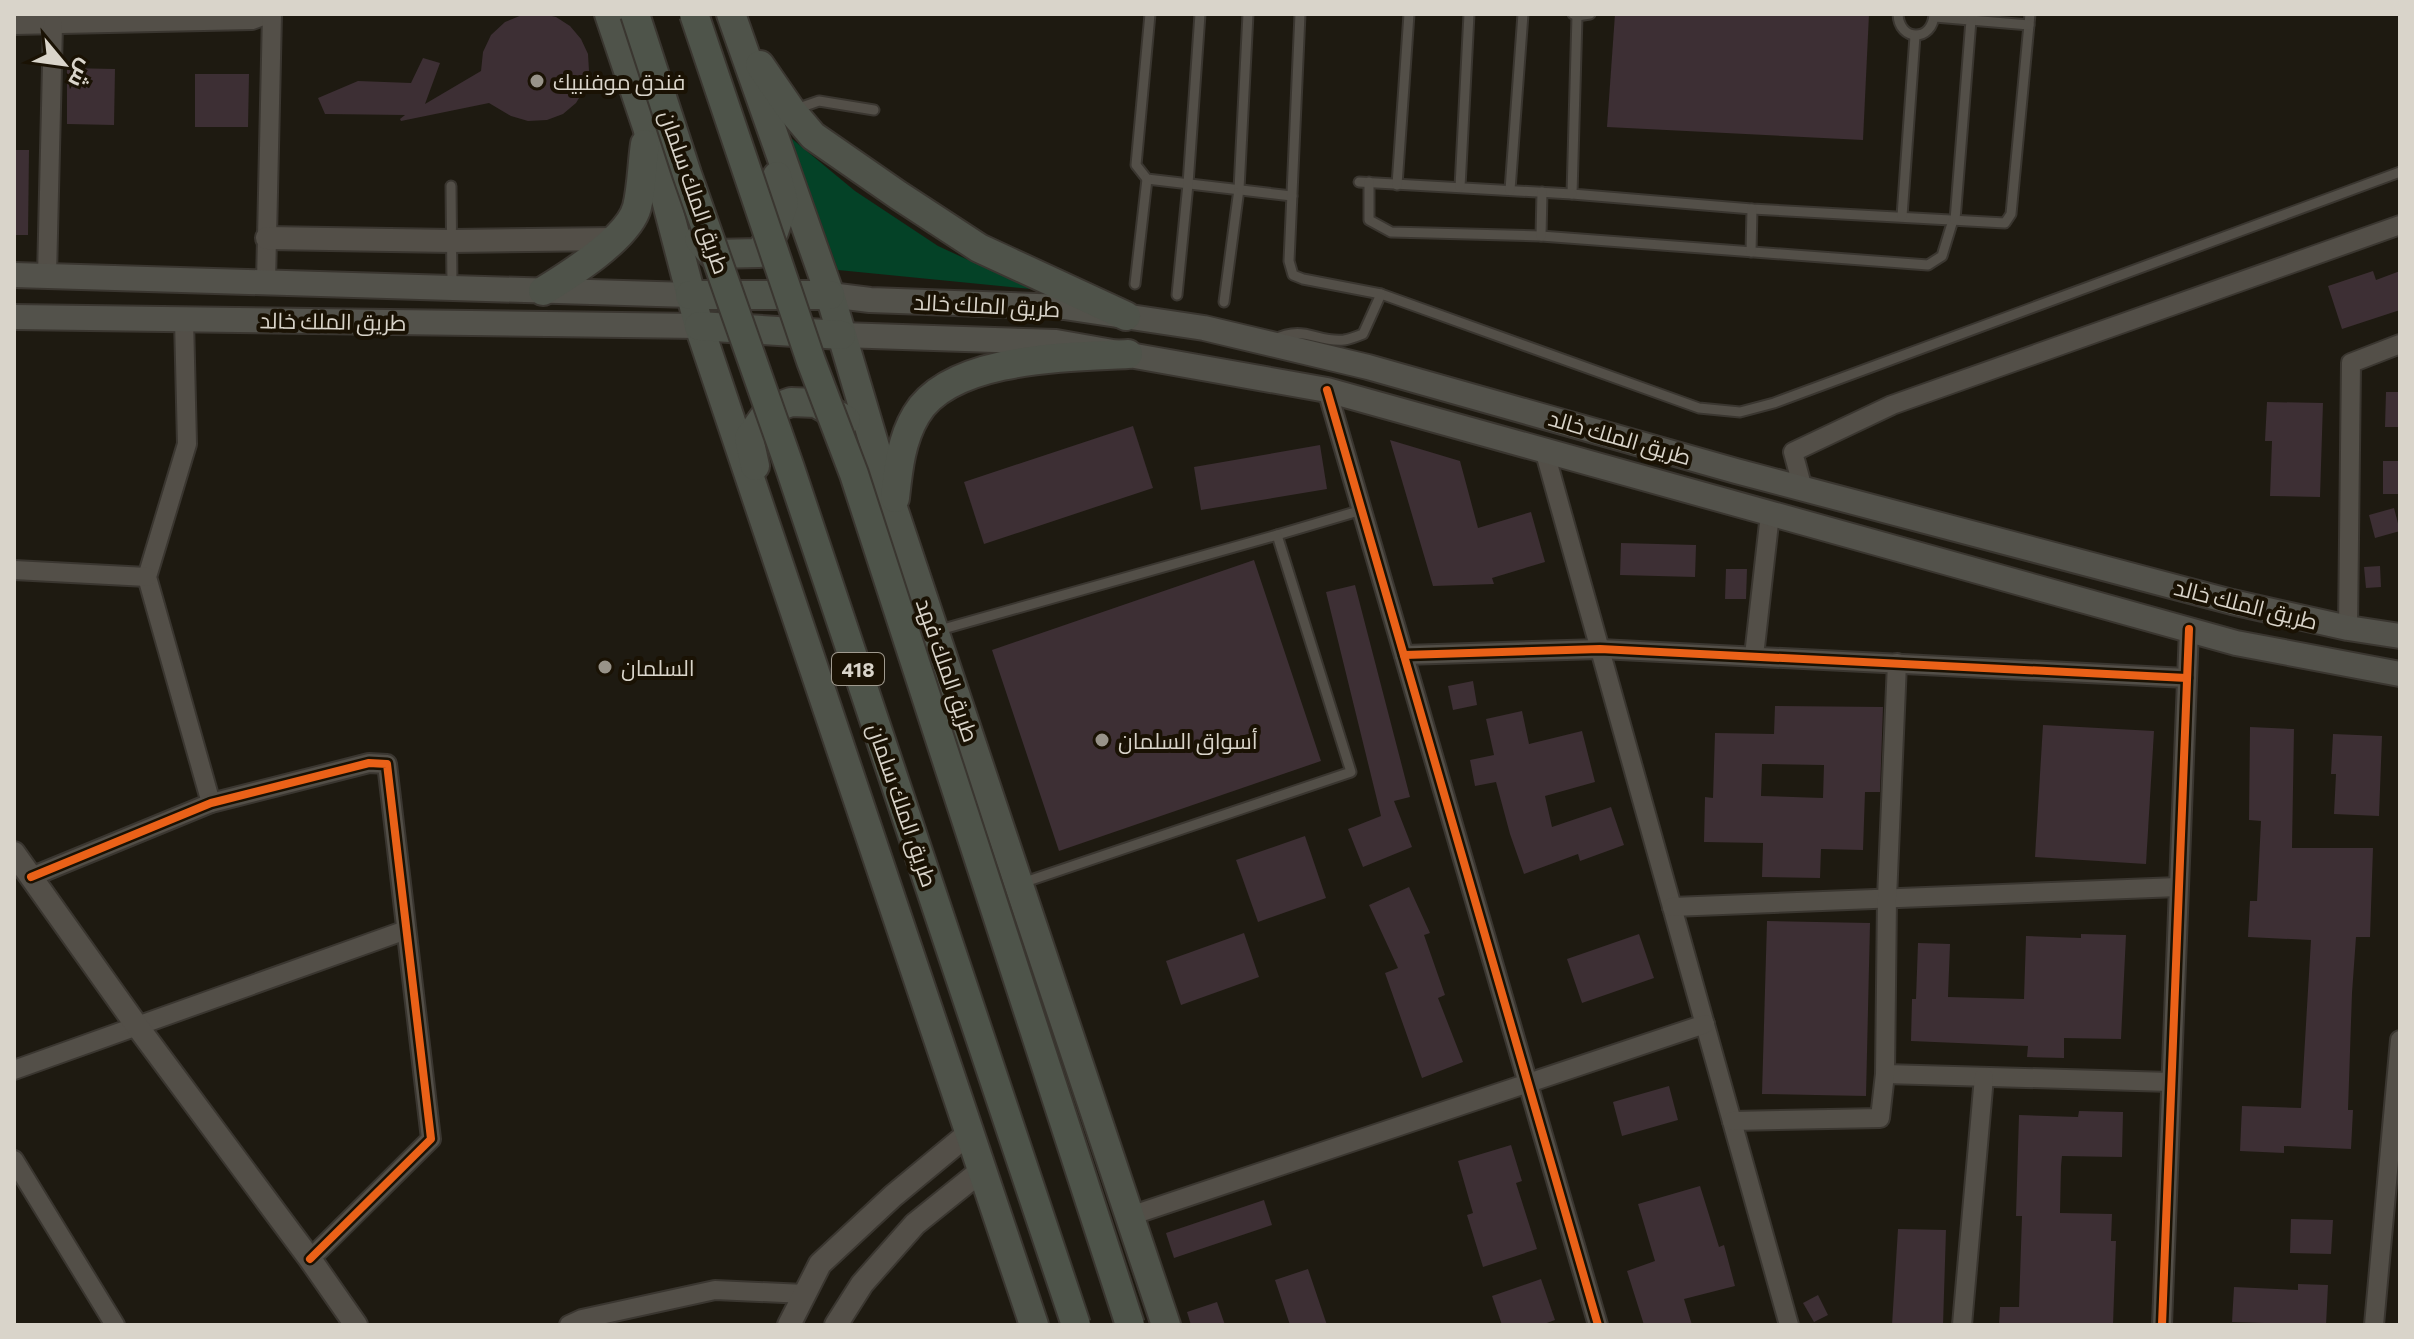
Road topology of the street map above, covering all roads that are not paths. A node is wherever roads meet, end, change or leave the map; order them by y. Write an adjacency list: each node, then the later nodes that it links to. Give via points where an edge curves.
1 (270, 14): 19 (street, via 252,20); 41 (street)
2 (609, 14): 24 (main road)
3 (635, 14): 114 (highway, طريق الملك سلمان / 418, bridge)
4 (694, 14): 115 (highway, 418, bridge, via 854,474)
5 (1150, 14): 26 (lane, via 1136,165)
6 (1200, 14): 27 (lane)
7 (1248, 14): 31 (lane)
8 (1300, 14): 35 (lane)
9 (1409, 14): 28 (lane)
10 (1469, 14): 30 (lane)
11 (1523, 14): 32 (lane)
12 (1590, 14): 14 (lane)
13 (1898, 14): 21 (lane, via 1900,26)
14 (1575, 15): 34 (lane)
15 (1934, 16): 17 (lane); 21 (lane, via 1932,26)
16 (2029, 19): 17 (lane); 38 (lane, via 2011,214 2005,223)
17 (1971, 20): 38 (lane)
18 (734, 23): 22 (main road); 24 (main road, via 784,203 774,232 759,253 712,254 683,221); 53 (main road, طريق الملك فهد)
19 (53, 24): 20 (street); 46 (street)
20 (14, 25)
21 (1915, 36): 37 (lane)
22 (791, 110): 23 (lane, via 819,101); 56 (main road, via 813,136 979,248)
23 (874, 110)
24 (647, 127): 42 (main road, via 636,210); 52 (main road)
25 (2400, 172): 51 (lane, via 1740,412 1699,408)
26 (1147, 179): 27 (lane); 48 (lane)
27 (1188, 184): 31 (lane); 54 (lane)
28 (1397, 185): 30 (lane); 40 (lane, via 1364,182 1369,220 1391,232)
29 (451, 186): 43 (lane)
30 (1460, 187): 32 (lane)
31 (1239, 189): 35 (lane); 55 (lane)
32 (1510, 190): 33 (lane)
33 (1542, 192): 34 (lane); 40 (lane)
34 (1572, 194): 36 (lane)
35 (1292, 196): 51 (lane, via 1293,275)
36 (1752, 209): 37 (lane); 44 (lane)
37 (1902, 216): 38 (lane)
38 (1954, 220): 44 (lane, via 1942,256 1928,265)
39 (2400, 225): 66 (street, via 1892,405 1793,452)
40 (1541, 236): 44 (lane)
41 (267, 238): 43 (street); 47 (street)
42 (614, 239): 43 (street); 50 (main road)
43 (452, 241): 49 (lane)
44 (1751, 252)
45 (14, 275): 46 (main road, طريق الملك خالد)
46 (47, 276): 47 (main road, طريق الملك خالد)
47 (266, 282): 49 (main road, طريق الملك خالد)
48 (1135, 284)
49 (452, 288): 50 (main road, طريق الملك خالد)
50 (543, 291): 52 (main road, طريق الملك خالد)
51 (1381, 294): 61 (lane, via 1363,334 1344,340 1298,332)
52 (690, 295): 53 (main road); 59 (main road)
53 (830, 295): 56 (main road, طريق الملك خالد, via 1064,307); 60 (main road, طريق الملك فهد)
54 (1177, 295)
55 (1224, 302)
56 (1126, 316): 61 (main road, طريق الملك خالد)
57 (14, 317): 58 (main road, طريق الملك خالد)
58 (184, 319): 59 (main road, طريق الملك خالد); 73 (street, via 187,444)
59 (699, 326): 60 (main road); 71 (main road)
60 (841, 335): 63 (main road, طريق الملك خالد, via 1056,342); 67 (main road, طريق الملك فهد)
61 (1267, 343): 66 (main road, طريق الملك خالد)
62 (2400, 344): 74 (street, via 2351,363)
63 (1128, 354): 64 (main road, طريق الملك خالد); 67 (main road, via 1056,357 997,367 941,388 916,414 900,454)
64 (1327, 390): 65 (main road, طريق الملك خالد); 68 (street)
65 (1545, 453): 69 (main road, طريق الملك خالد); 78 (street)
66 (1803, 489): 74 (main road, طريق الملك خالد)
67 (893, 508): 71 (main road, via 851,424 816,403 791,402 769,410 749,438); 76 (main road, طريق الملك فهد)
68 (1362, 510): 70 (lane); 79 (street)
69 (1770, 514): 75 (main road, طريق الملك خالد); 80 (street)
70 (1277, 535): 76 (lane); 87 (lane, via 1351,772)
71 (772, 541): 102 (main road)
72 (14, 570): 73 (street)
73 (147, 577): 84 (street)
74 (2348, 628): 77 (main road, طريق الملك خالد)
75 (2189, 629): 82 (main road, طريق الملك خالد); 83 (street)
76 (935, 631): 87 (main road, طريق الملك فهد)
77 (2400, 636)
78 (1600, 649): 79 (street); 80 (street); 90 (street)
79 (1404, 655): 99 (street)
80 (1754, 656): 81 (street)
81 (1897, 663): 83 (street); 89 (street)
82 (2400, 674)
83 (2187, 678): 88 (street)
84 (211, 803): 86 (street); 91 (street, via 369,763 387,764)
85 (14, 853): 86 (street)
86 (31, 877): 93 (street)
87 (1019, 884): 105 (main road, طريق الملك فهد)
88 (2178, 887): 89 (street); 98 (street)
89 (1887, 898): 90 (street); 96 (street)
90 (1672, 907): 92 (street)
91 (406, 930): 93 (street); 106 (street, via 431,1139)
92 (1705, 1024): 99 (street); 101 (street)
93 (137, 1026): 95 (street); 106 (street)
94 (2400, 1040): 100 (street)
95 (14, 1070)
96 (1885, 1074): 97 (street); 101 (street, via 1880,1118)
97 (1984, 1077): 98 (street); 119 (street)
98 (2171, 1082): 120 (street)
99 (1528, 1084): 105 (street); 117 (street)
100 (2397, 1099): 121 (street)
101 (1732, 1121): 118 (street)
102 (969, 1133): 104 (main road); 107 (street, via 820,1264)
103 (14, 1160): 108 (street)
104 (982, 1170): 112 (street, via 915,1224 862,1284); 113 (main road)
105 (1130, 1216): 116 (main road, طريق الملك فهد)
106 (310, 1259): 109 (street)
107 (805, 1294): 110 (street, via 715,1290); 111 (street)
108 (115, 1325)
109 (356, 1325)
110 (569, 1325)
111 (789, 1325)
112 (836, 1325)
113 (1034, 1325)
114 (1076, 1325)
115 (1130, 1325)
116 (1166, 1325)
117 (1598, 1325)
118 (1789, 1325)
119 (1962, 1325)
120 (2162, 1325)
121 (2374, 1325)

